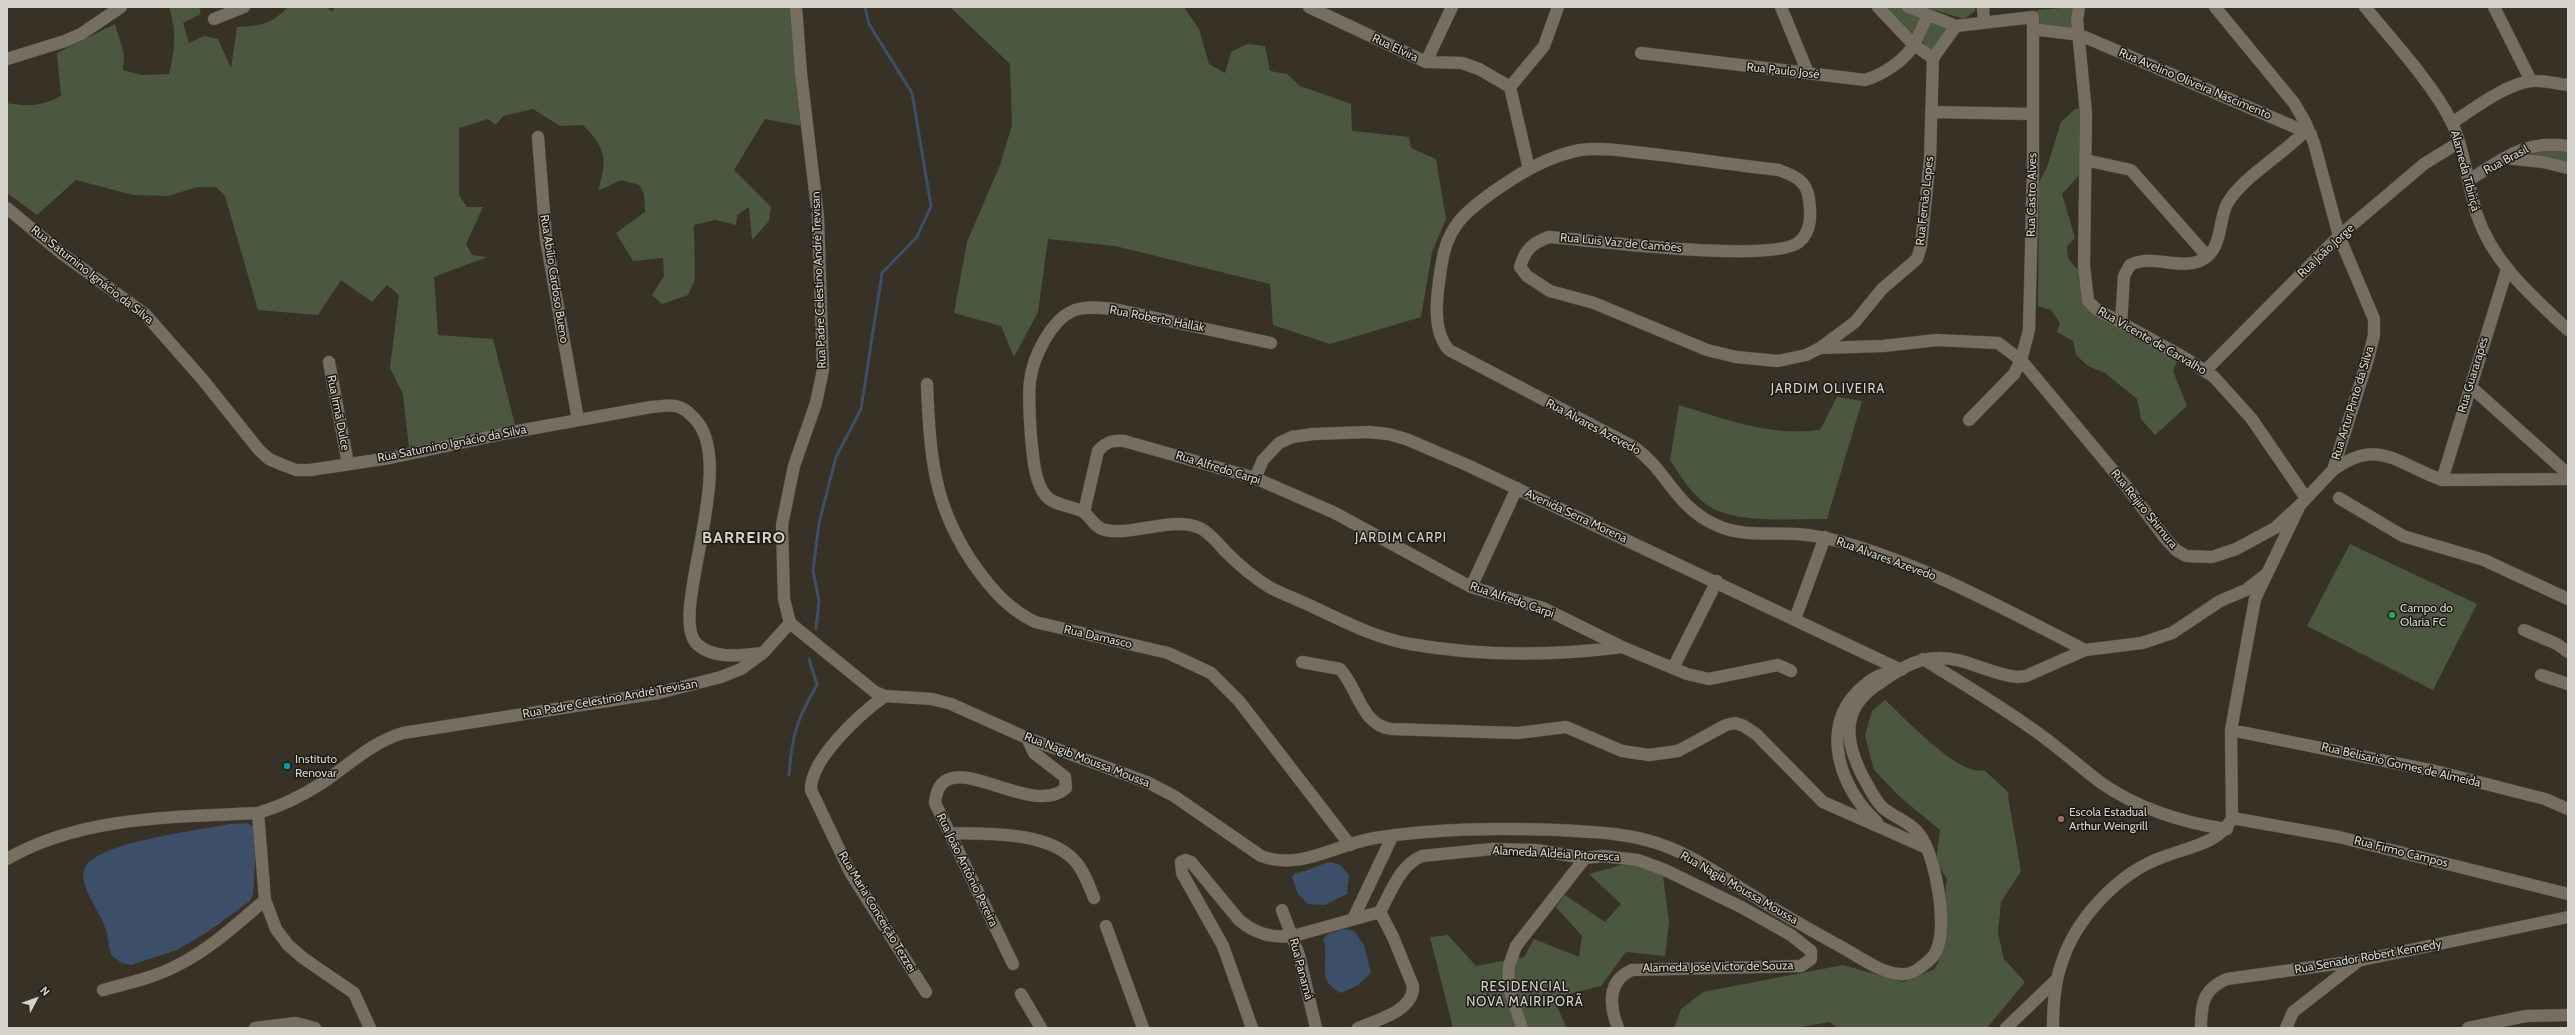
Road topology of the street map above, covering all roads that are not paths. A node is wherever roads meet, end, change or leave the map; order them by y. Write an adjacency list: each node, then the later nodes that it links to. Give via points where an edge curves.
1 (121, 7): 25 (street, via 81,34)
2 (244, 7): 17 (street)
3 (796, 7): 74 (street, Rua Padre Celestino André Trevisan, via 800,74 818,217 823,370 816,403 794,466 782,525 784,598)
4 (1309, 7): 26 (street, Rua Elvira)
5 (1452, 7): 26 (street, Rua Elvira)
6 (1558, 7): 30 (street, via 1544,46)
7 (1781, 7): 27 (street)
8 (1878, 7): 22 (street)
9 (1908, 7): 16 (street)
10 (1984, 7): 18 (street)
11 (2079, 7): 21 (street, Rua Vicente de Carvalho, via 2077,20)
12 (2215, 7): 34 (street, Rua Artur Pinto da Silva, via 2294,104)
13 (2366, 7): 33 (street, Alameda Tibiriçá, via 2441,103)
14 (2494, 7): 28 (street)
15 (2033, 12): 18 (street); 20 (street, Rua Castro Alves)
16 (1928, 16): 19 (street); 22 (street)
17 (214, 19)
18 (1984, 21): 19 (street)
19 (1956, 26): 24 (street)
20 (2033, 29): 21 (street, Rua Avelino Oliveira Nascimento); 32 (street, Rua Castro Alves)
21 (2080, 35): 34 (street, Rua Avelino Oliveira Nascimento); 39 (street, Rua Vicente de Carvalho, via 2086,113)
22 (1914, 45): 24 (street); 27 (street, Rua Paulo José, via 1885,72 1865,80)
23 (1641, 53): 27 (street, Rua Paulo José)
24 (1933, 58): 31 (street, Rua Fernão Lopes)
25 (7, 59)
26 (1426, 62): 30 (street, via 1462,63 1479,69)
27 (1808, 73)
28 (2531, 81): 29 (street); 33 (street, via 2487,101)
29 (2568, 85)
30 (1510, 88): 40 (street)
31 (1931, 112): 32 (street); 50 (street, Rua Fernão Lopes, via 1930,166 1921,246 1917,259 1882,289 1855,322)
32 (2033, 114): 51 (street, Rua Castro Alves, via 2029,330)
33 (2452, 122): 36 (street, Alameda Tibiriçá)
34 (2308, 133): 44 (street, Rua Artur Pinto da Silva); 45 (street, via 2233,195 2223,215 2217,241)
35 (538, 137): 56 (street, Rua Abílio Cardoso Bueno, via 546,239)
36 (2458, 142): 42 (street, Alameda Tibiriçá); 44 (street, Rua João Jorge, via 2424,164)
37 (2568, 146): 38 (street, Rua Brasil, via 2541,144 2519,150)
38 (2505, 158): 41 (street, via 2543,162); 42 (street, Rua Brasil)
39 (2085, 160): 45 (street, via 2131,170); 47 (street, Rua Vicente de Carvalho, via 2086,296 2096,309)
40 (1529, 168): 50 (street, Rua Luis Vaz de Camões, via 1564,154 1601,149 1779,170 1794,175 1806,187 1810,212 1808,229 1798,243 1756,251 1717,252 1549,237 1536,241 1524,252 1520,267 1527,276 1550,291 1594,302 1708,350 1736,357 1778,361 1806,355); 68 (street, Rua Alvares Azevedo, via 1470,209 1456,223 1448,238 1439,282 1438,315 1439,334 1449,350 1634,447 1654,464 1685,505 1717,526 1734,531)
41 (2568, 168)
42 (2469, 180): 46 (street, Alameda Tibiriçá, via 2477,214 2487,239)
43 (7, 208): 58 (street, Rua Saturnino Ignácio da Silva, via 54,248 150,319 269,459 296,470)
44 (2339, 236): 53 (street, Rua João Jorge); 59 (street, Rua Artur Pinto da Silva, via 2372,310 2374,335)
45 (2206, 256): 47 (street, via 2197,262 2143,260 2130,264 2124,276)
46 (2507, 269): 48 (street, Alameda Tibiriçá); 55 (street, Rua Guararapes)
47 (2121, 324): 53 (street, Rua Vicente de Carvalho)
48 (2568, 330)
49 (1271, 343): 67 (street, Rua Roberto Hallak, via 1114,309 1092,307 1074,310 1060,320 1051,331 1034,364 1030,380 1030,419 1041,488 1051,500)
50 (1820, 348): 51 (street, Rua Luis Vaz de Camões, via 1937,340 1970,341 1998,343)
51 (2022, 360): 57 (street, Rua Castro Alves, via 1998,393); 66 (street, Rua Reijiro Shimura, via 2136,498 2165,538 2186,556 2212,557 2236,549 2275,528)
52 (329, 362): 58 (street, Rua Irmã Dulce)
53 (2205, 371): 66 (street, Rua Vicente de Carvalho, via 2225,388 2251,418)
54 (927, 384): 96 (street, Rua Damasco, via 934,474 947,520 969,558 1001,599 1016,612 1035,622 1168,653 1211,673 1239,701)
55 (2470, 386): 60 (street); 63 (street, Rua Guararapes)
56 (578, 420): 58 (street, Rua Saturnino Ignácio da Silva); 79 (street, Rua Saturnino Ignácio da Silva, via 651,407 675,406 696,419 705,433 709,448 706,510 690,611 691,635 697,645 708,652 722,655)
57 (1969, 420)
58 (348, 464)
59 (2333, 470): 63 (street, via 2346,461 2372,453 2393,457 2422,473); 66 (street, Rua Artur Pinto da Silva)
60 (2568, 474)
61 (1255, 478): 64 (street, Avenida Serra Morena, via 1270,451 1292,437 1369,432 1406,438); 67 (street, Rua Alfredo Carpi, via 1114,440 1098,451); 71 (street, Rua Alfredo Carpi, via 1335,513)
62 (2568, 479): 63 (street)
63 (2442, 480)
64 (1517, 488): 70 (street, Avenida Serra Morena); 71 (street)
65 (2339, 498): 72 (street, via 2403,536 2484,560)
66 (2303, 501): 69 (street, Rua Artur Pinto da Silva)
67 (1084, 512): 76 (street, via 1095,526 1116,531 1175,525 1198,528 1269,586 1341,620 1409,644 1490,652 1544,653)
68 (1825, 537): 73 (street); 77 (street, Rua Alvares Azevedo, via 1893,559 1961,588)
69 (2264, 576): 77 (street, Rua Nagib Moussa Moussa, via 2246,590 2220,601 2172,633 2142,643); 88 (street, Rua Artur Pinto da Silva, via 2251,616)
70 (1717, 582): 73 (street, Avenida Serra Morena); 82 (street)
71 (1471, 587): 76 (street, Rua Alfredo Carpi, via 1543,608)
72 (2568, 599)
73 (1795, 619): 83 (street, Avenida Serra Morena)
74 (790, 623): 79 (street, Rua Padre Celestino André Trevisan); 87 (street, Rua Nagib Moussa Moussa, via 864,686)
75 (2524, 630): 78 (street, via 2541,636)
76 (1622, 647): 82 (street, Rua Alfredo Carpi)
77 (2085, 650): 80 (street, Rua Nagib Moussa Moussa, via 2018,677 1955,658)
78 (2568, 652)
79 (763, 653): 91 (street, Rua Padre Celestino André Trevisan, via 741,669 722,677 658,693 431,728 389,737 306,793 278,807)
80 (1923, 659): 83 (street, Rua Nagib Moussa Moussa); 92 (street, Rua Firmo Campos, via 1969,685 2117,792 2191,822)
81 (1302, 662): 93 (street, via 1340,669 1369,716 1383,728 1518,733 1566,727 1622,750 1650,755 1678,751 1726,725 1735,723 1756,734 1823,802)
82 (1673, 668): 84 (street, Rua Alfredo Carpi, via 1709,679 1769,665 1778,665)
83 (1900, 670): 93 (street, via 1877,675 1864,685 1846,702 1838,722 1837,743 1842,770 1864,810); 97 (street, Rua Nagib Moussa Moussa, via 1869,691 1856,705 1850,718 1849,732 1856,763 1879,804 1912,826)
84 (1791, 671)
85 (2541, 675): 86 (street)
86 (2568, 684)
87 (885, 696): 89 (street, Rua Nagib Moussa Moussa, via 914,696 951,704); 114 (street, Rua Maria Conceição Tezzei, via 858,716 823,759 811,780 812,790 850,872)
88 (2232, 730): 90 (street, Rua Belisario Gomes de Almeida, via 2435,771 2545,799); 92 (street, Rua Artur Pinto da Silva)
89 (1027, 738): 94 (street, Rua João Antônio Pereira, via 1034,753 1061,772 1067,782 1066,788 1049,797 1037,797 963,776 946,779 936,793 935,803); 96 (street, Rua Nagib Moussa Moussa, via 1150,783 1174,796 1261,856 1274,861 1296,861)
90 (2568, 809)
91 (258, 813): 99 (street, Rua Padre Celestino André Trevisan, via 109,825 42,842); 102 (street)
92 (2229, 823): 100 (street, Rua Firmo Campos, via 2339,837); 112 (street, via 2209,840 2161,857 2121,881 2078,929 2067,947)
93 (1884, 828): 97 (street)
94 (950, 833): 101 (street, via 1013,836 1056,848 1075,861); 111 (street, Rua João Antônio Pereira)
95 (1393, 835): 96 (street, Rua Nagib Moussa Moussa); 97 (street, Rua Nagib Moussa Moussa, via 1462,828 1526,829 1594,832 1627,836 1664,845 1705,865 1862,959 1900,974 1912,973 1922,967 1935,954 1940,937 1936,886); 105 (street)
96 (1350, 845)
97 (1928, 849)
98 (1585, 858): 104 (street, Alameda Aldeia Pitoresca, via 1536,850 1492,850 1422,856 1412,860 1405,867); 109 (street, Alameda Aldeia Pitoresca, via 1622,857 1665,870 1744,908 1792,935); 125 (street, via 1516,946 1509,966 1508,985)
99 (7, 859)
100 (2568, 894)
101 (1094, 898)
102 (265, 900): 113 (street, via 211,944 177,966 152,977); 119 (street, via 276,929 288,945 354,993)
103 (1282, 910): 108 (street, Rua Panamá)
104 (1380, 912): 105 (street); 124 (street, via 1394,937 1413,986 1413,994 1403,1007)
105 (1354, 917): 108 (street)
106 (2568, 917): 110 (street, Rua Senador Robert Kennedy)
107 (1106, 926): 121 (street)
108 (1293, 936): 122 (street, via 1270,937 1247,927 1191,862 1181,862 1182,873 1188,885 1224,946); 123 (street, Rua Panamá)
109 (1808, 948): 126 (street, Alameda José Victor de Souza, via 1812,957 1801,966 1632,970 1618,979 1612,993 1612,1012)
110 (2357, 961): 129 (street, Rua Senador Robert Kennedy, via 2221,982 2208,990 2203,998); 130 (street, via 2293,1012)
111 (1013, 964)
112 (2056, 980): 127 (street); 128 (street)
113 (103, 990)
114 (926, 992)
115 (1021, 994): 120 (street)
116 (2568, 1015): 131 (street, via 2526,1016)
117 (255, 1028): 118 (street, via 296,1023)
118 (315, 1028)
119 (370, 1028)
120 (1041, 1028)
121 (1143, 1028)
122 (1252, 1028)
123 (1316, 1028)
124 (1358, 1028)
125 (1522, 1028)
126 (1618, 1028)
127 (2006, 1028)
128 (2053, 1028)
129 (2201, 1028)
130 (2286, 1028)
131 (2468, 1028)

